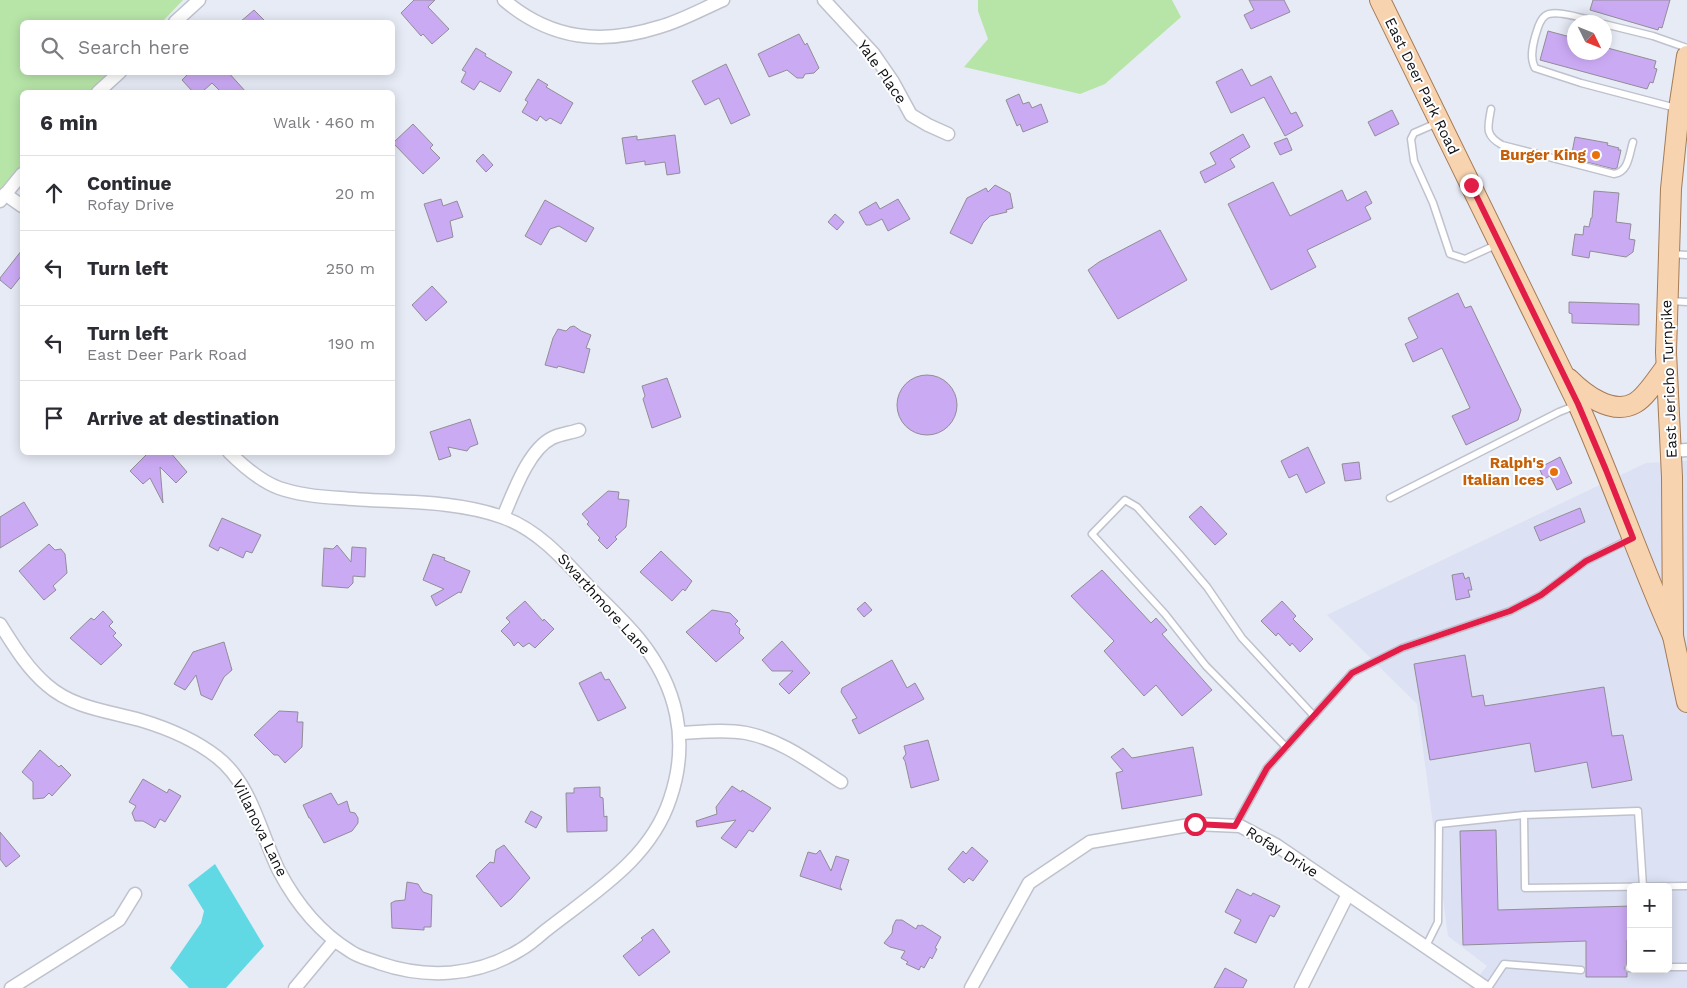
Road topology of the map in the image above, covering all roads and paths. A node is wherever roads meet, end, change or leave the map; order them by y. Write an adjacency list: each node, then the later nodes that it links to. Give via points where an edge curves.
1 (199, 0): 7 (street)
2 (504, 0): 3 (street, via 520,14 542,25 569,34 599,38 661,27)
3 (723, 0)
4 (824, 0): 16 (street, Yale Place, via 873,53 911,115)
5 (1380, 0): 15 (main road, East Deer Park Road)
6 (1567, 15): 13 (lane, via 1552,12 1540,22 1531,61 1535,68 1572,80)
7 (177, 20)
8 (1612, 26): 9 (lane)
9 (1687, 48)
10 (1687, 56): 13 (main road, East Jericho Turnpike)
11 (117, 75): 12 (street)
12 (100, 90)
13 (1683, 98): 22 (main road, East Jericho Turnpike, via 1671,189)
14 (1491, 109): 17 (lane, via 1488,130 1493,140 1502,145 1614,174 1625,169)
15 (1440, 122): 21 (main road, East Deer Park Road); 21 (lane, via 1414,133 1411,139 1414,161 1433,203 1450,254 1465,260)
16 (948, 134)
17 (1633, 142)
18 (20, 176): 19 (street)
19 (3, 197): 20 (street)
20 (20, 205)
21 (1500, 243): 26 (main road, East Deer Park Road)
22 (1678, 255): 23 (main road, East Jericho Turnpike)
23 (1667, 301): 24 (lane); 25 (main road, East Jericho Turnpike)
24 (1687, 302)
25 (1666, 367): 26 (main road, via 1635,403 1622,407 1600,402 1583,392); 29 (main road, East Jericho Turnpike)
26 (1564, 374): 27 (main road, East Deer Park Road)
27 (1578, 404): 31 (lane); 33 (main road, East Deer Park Road)
28 (579, 430): 32 (street, via 552,438 542,446 528,464)
29 (1679, 450): 35 (main road, East Jericho Turnpike)
30 (233, 455): 32 (street, Swarthmore Lane, via 246,469 277,488 310,496 460,507)
31 (1390, 498)
32 (503, 517): 38 (street, Swarthmore Lane, via 553,548 638,638 667,684)
33 (1633, 538): 35 (main road, East Deer Park Road); 37 (lane, via 1586,561 1541,595 1510,611 1402,648 1352,673)
34 (0, 624): 49 (street, Villanova Lane, via 27,667 50,688 75,703 170,730 220,759 249,800 279,870 295,897)
35 (1674, 636): 36 (main road, East Jericho Turnpike)
36 (1687, 702)
37 (1314, 716): 39 (lane); 39 (lane, via 1242,638 1207,587 1179,554 1137,507 1125,500 1092,534 1165,614 1206,666)
38 (680, 733): 40 (street, via 745,732 787,747); 51 (street, Swarthmore Lane, via 677,768 667,807 643,850 620,872 521,950 498,961 468,971 445,974)
39 (1286, 747): 42 (lane, via 1267,768)
40 (841, 782)
41 (1524, 815): 43 (lane, via 1638,811); 44 (lane, via 1525,888); 50 (lane, via 1439,824 1438,922)
42 (1235, 826): 48 (street, Rofay Drive, via 1276,845); 57 (street, Rofay Drive, via 1195,824 1090,842 1029,884)
43 (1643, 883)
44 (1627, 886)
45 (1672, 886): 46 (lane)
46 (1687, 886)
47 (135, 894): 55 (street, via 120,920)
48 (1348, 894): 50 (street, Rofay Drive); 58 (street)
49 (334, 941): 51 (street, Villanova Lane, via 354,954); 56 (street)
50 (1424, 948): 59 (street, Rofay Drive)
51 (390, 967)
52 (1672, 967): 53 (lane)
53 (1687, 967)
54 (1581, 970): 59 (lane, via 1504,964)
55 (12, 988)
56 (295, 988)
57 (971, 988)
58 (1301, 988)
59 (1487, 988)

